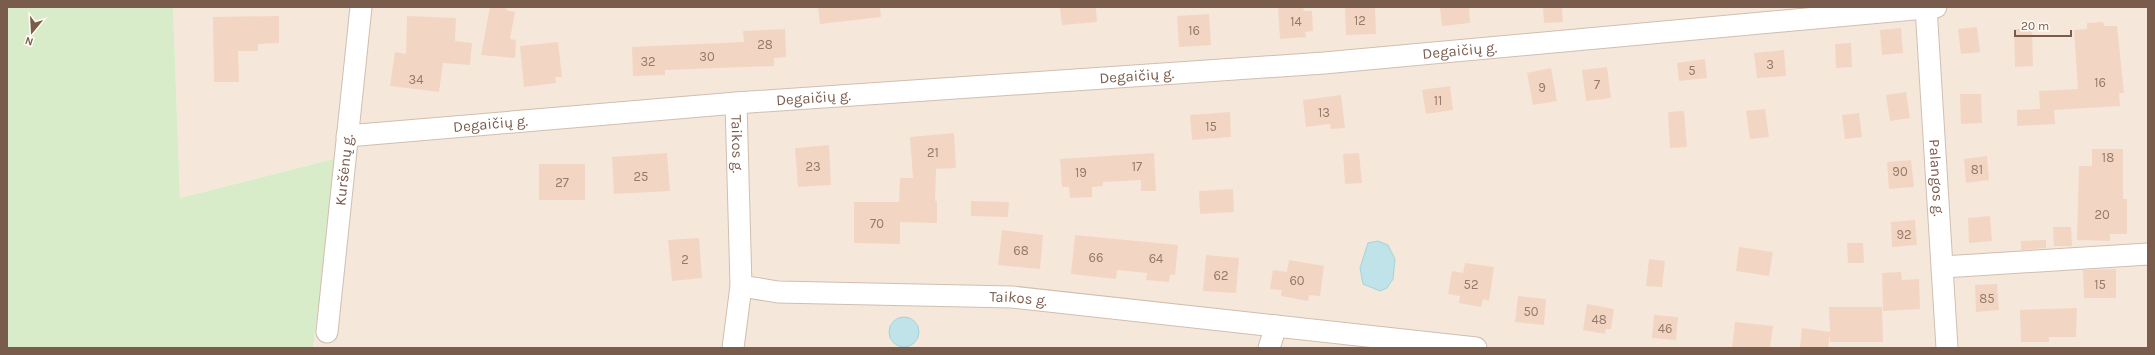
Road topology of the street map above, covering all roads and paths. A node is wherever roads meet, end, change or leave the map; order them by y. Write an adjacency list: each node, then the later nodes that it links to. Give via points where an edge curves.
1 (361, 7): 4 (street, Kuršėnų g.)
2 (1929, 7): 3 (street, Degaičių g., via 1324,63); 6 (street, Palangos g.)
3 (736, 104): 4 (street, Degaičių g.); 7 (street, Taikos g.)
4 (347, 136): 9 (street, Kuršėnų g.)
5 (2148, 254): 6 (street)
6 (1943, 267): 13 (street, Palangos g.)
7 (741, 286): 8 (street, Taikos g., via 778,292 1012,297); 10 (street)
8 (1276, 326): 11 (street); 12 (street, Taikos g.)
9 (326, 332)
10 (733, 348)
11 (1269, 348)
12 (1476, 348)
13 (1947, 348)

